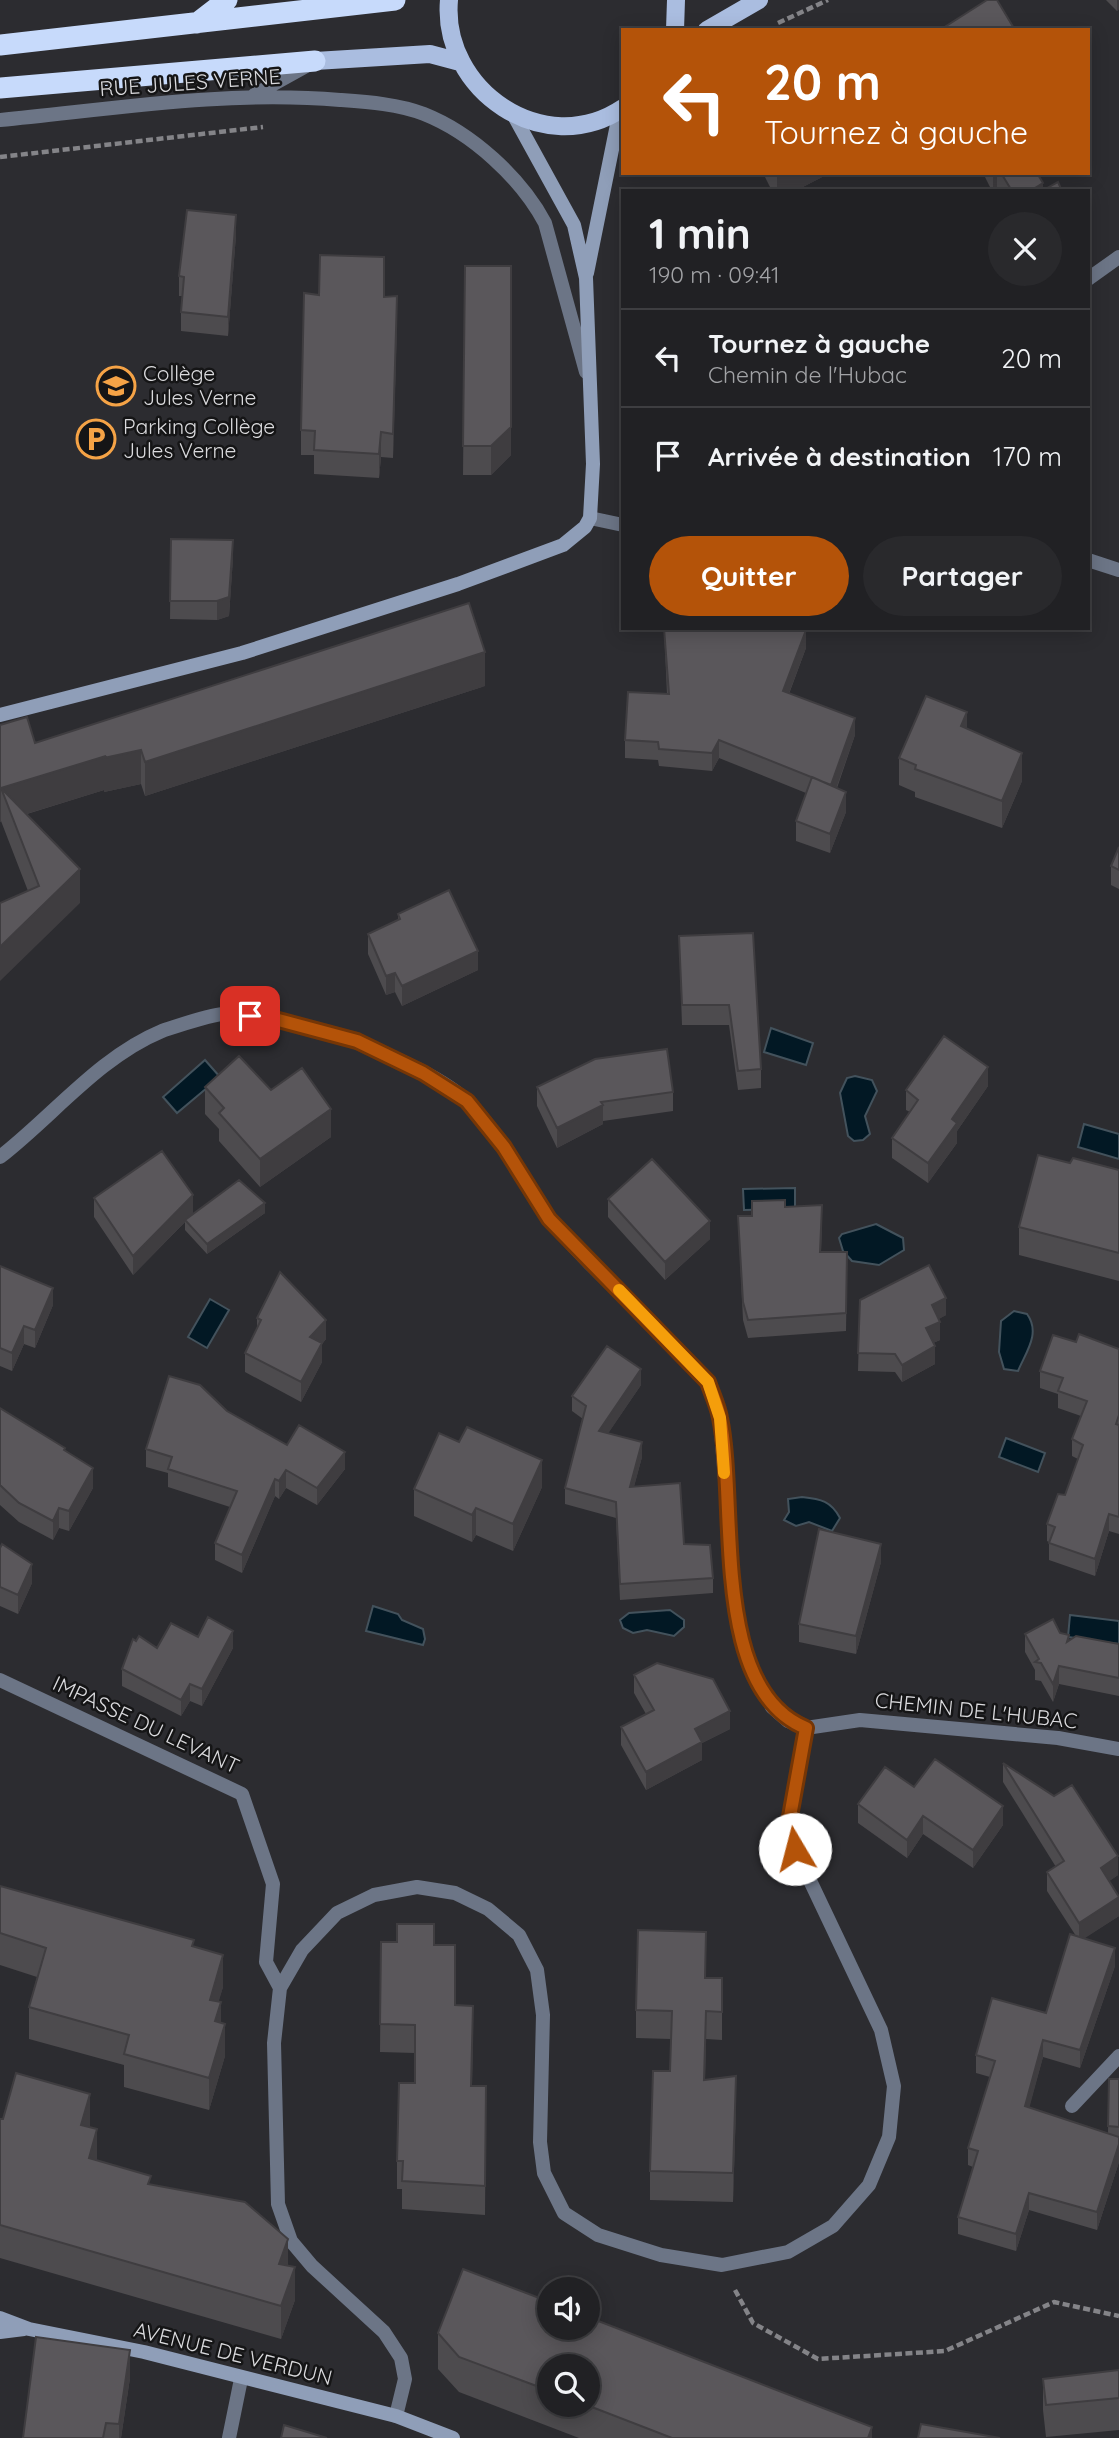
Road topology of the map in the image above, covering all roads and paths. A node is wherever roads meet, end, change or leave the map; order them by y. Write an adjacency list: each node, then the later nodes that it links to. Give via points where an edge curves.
1 (227, 0): 7 (highway)
2 (395, 0): 7 (highway)
3 (449, 0): 13 (main road, via 451,38)
4 (676, 0): 9 (main road)
5 (759, 0): 10 (main road)
6 (828, 0): 8 (path)
7 (195, 24): 11 (highway)
8 (772, 25)
9 (675, 28)
10 (710, 28)
11 (0, 45)
12 (315, 61): 13 (main road, via 430,54); 14 (highway); 15 (street)
13 (460, 62): 17 (main road, via 491,101)
14 (0, 88)
15 (253, 95): 19 (street, RUE JULES VERNE); 25 (street, RUE JULES VERNE, via 376,103 423,114 455,130 484,153 534,201 545,223)
16 (621, 109): 17 (main road, via 573,124 548,125)
17 (513, 114): 23 (street, RUE JULES VERNE, via 574,225)
18 (621, 114): 23 (street, RUE JULES VERNE)
19 (0, 120)
20 (265, 126): 21 (path)
21 (0, 157)
22 (1119, 257): 24 (street)
23 (586, 278): 25 (street, RUE JULES VERNE)
24 (1090, 278)
25 (590, 387): 26 (street, RUE JULES VERNE)
26 (590, 517): 27 (street); 30 (street, via 564,545 458,584 242,653)
27 (621, 525)
28 (1090, 561): 29 (street)
29 (1119, 570)
30 (0, 715)
31 (0, 1157): 33 (street, via 111,1060 162,1032 223,1014 271,1018 357,1041 423,1073 467,1101 504,1147 549,1219 708,1382 720,1418 736,1615 747,1660 772,1707 788,1721)
32 (0, 1680): 35 (street, IMPASSE DU LEVANT, via 242,1794 273,1884 266,1962)
33 (806, 1728): 34 (street, CHEMIN DE L'HUBAC, via 860,1720 1058,1738); 38 (street, via 789,1822 795,1849 881,2030 894,2086 890,2137 869,2185 833,2226 788,2252)
34 (1119, 1749)
35 (280, 1988): 38 (street, via 302,1951 337,1913 374,1895 417,1887 455,1893 488,1909 519,1935 537,1970 543,2015 540,2142 544,2173 564,2213 598,2235 661,2255); 44 (street, via 274,2043 278,2204 291,2241 384,2332 401,2358 405,2379)
36 (1119, 2056): 37 (street)
37 (1072, 2106)
38 (722, 2265): 39 (path, via 754,2323 818,2359 944,2351 1054,2302)
39 (1119, 2316)
40 (0, 2318): 41 (street, AVENUE DE VERDUN)
41 (29, 2329): 42 (street); 43 (street, AVENUE DE VERDUN, via 144,2352)
42 (0, 2332)
43 (241, 2379): 44 (street, AVENUE DE VERDUN); 45 (street)
44 (396, 2416): 46 (street, AVENUE DE VERDUN)
45 (229, 2438)
46 (453, 2438)

